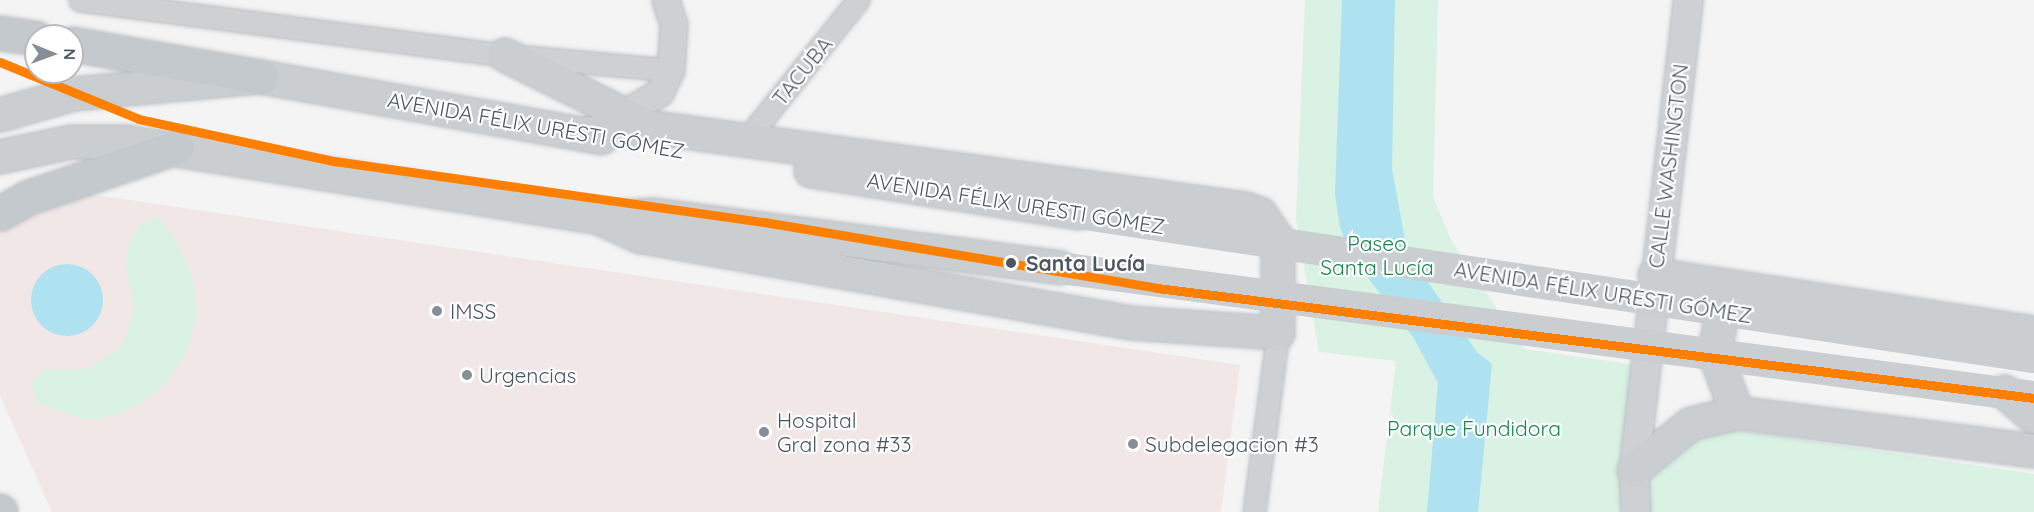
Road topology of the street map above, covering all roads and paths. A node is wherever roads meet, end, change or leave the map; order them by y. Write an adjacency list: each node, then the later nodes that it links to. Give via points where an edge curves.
1 (80, 0): 8 (street)
2 (666, 0): 9 (street, via 675,25)
3 (858, 0): 14 (street, TACUBA)
4 (1688, 0): 19 (main road, CALLE WASHINGTON)
5 (0, 33): 6 (highway)
6 (24, 36)
7 (84, 46): 10 (highway)
8 (505, 55): 9 (street); 12 (main road)
9 (671, 70): 12 (street)
10 (261, 76): 11 (main road, AVENIDA FÉLIX URESTI GÓMEZ, via 73,94); 13 (main road, AVENIDA FÉLIX URESTI GÓMEZ)
11 (0, 115)
12 (641, 130): 13 (main road, AVENIDA FÉLIX URESTI GÓMEZ); 13 (street); 14 (main road); 23 (main road, AVENIDA FÉLIX URESTI GÓMEZ, bridge)
13 (583, 134)
14 (745, 141): 21 (main road, via 1260,214 1278,240)
15 (177, 147): 16 (main road, AVENIDA FÉLIX URESTI GÓMEZ, via 71,142); 17 (highway, via 29,197); 18 (main road, AVENIDA FÉLIX URESTI GÓMEZ)
16 (0, 157)
17 (0, 213)
18 (599, 218): 21 (main road, via 641,237 1131,323); 24 (main road, AVENIDA FÉLIX URESTI GÓMEZ, bridge, via 654,215)
19 (1655, 275): 20 (main road); 28 (main road, CALLE WASHINGTON)
20 (1753, 288): 22 (main road); 25 (main road, via 1722,317 1717,340 1719,364)
21 (1278, 333): 29 (street)
22 (2034, 333)
23 (2034, 357)
24 (2020, 394): 26 (main road)
25 (1737, 413): 27 (main road); 28 (main road, via 1691,424)
26 (2034, 417)
27 (2034, 451)
28 (1634, 470): 30 (main road, CALLE WASHINGTON)
29 (1254, 512)
30 (1636, 512)

